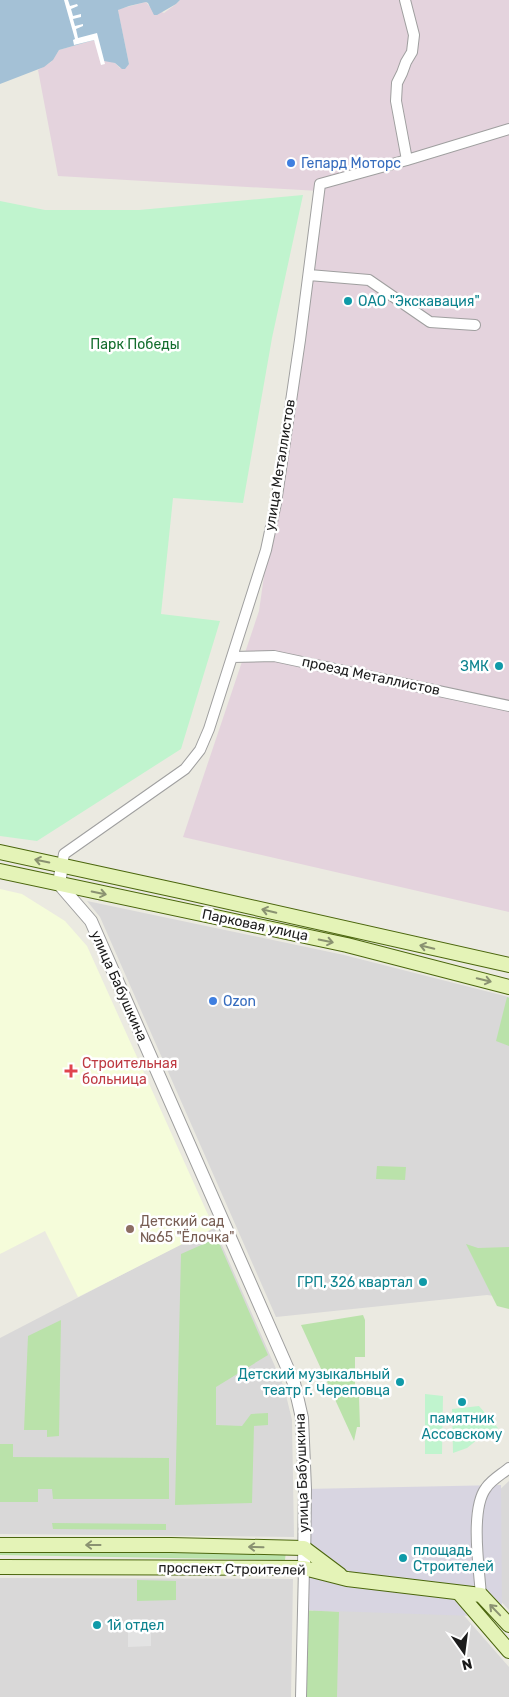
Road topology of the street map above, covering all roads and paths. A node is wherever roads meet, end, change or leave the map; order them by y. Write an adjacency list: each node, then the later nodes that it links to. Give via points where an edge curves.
1 (405, 0): 3 (street, via 414,35 412,52 397,83 396,101)
2 (509, 129): 3 (street, улица Металлистов)
3 (408, 160): 4 (street, улица Металлистов, via 320,184)
4 (309, 274): 5 (street, via 369,280 430,322); 6 (street, улица Металлистов, via 276,503 266,550)
5 (475, 325)
6 (232, 657): 7 (street, проезд Металлистов, via 274,656); 9 (street, улица Металлистов, via 209,729 200,750 186,769 64,854)
7 (509, 706)
8 (0, 852): 9 (main road, Парковая улица, one-way to 8)
9 (62, 865): 11 (street); 12 (main road, Парковая улица, one-way to 9)
10 (0, 871): 11 (main road, Парковая улица)
11 (60, 884): 13 (main road, Парковая улица, one-way to 13, via 338,943); 16 (street, улица Бабушкина, via 91,921 294,1383 302,1418)
12 (509, 965)
13 (509, 987)
14 (509, 1468): 21 (street, via 486,1488 477,1515)
15 (0, 1545): 16 (main road, проспект Строителей, one-way to 15)
16 (304, 1548): 18 (street, улица Бабушкина); 19 (main road, проспект Строителей)
17 (0, 1567): 18 (main road, проспект Строителей)
18 (304, 1568): 19 (main road, проспект Строителей); 24 (street, улица Бабушкина)
19 (346, 1579): 20 (main road)
20 (459, 1593): 21 (main road); 23 (main road)
21 (481, 1595): 22 (main road, one-way to 21)
22 (509, 1625)
23 (509, 1651)
24 (301, 1697)

